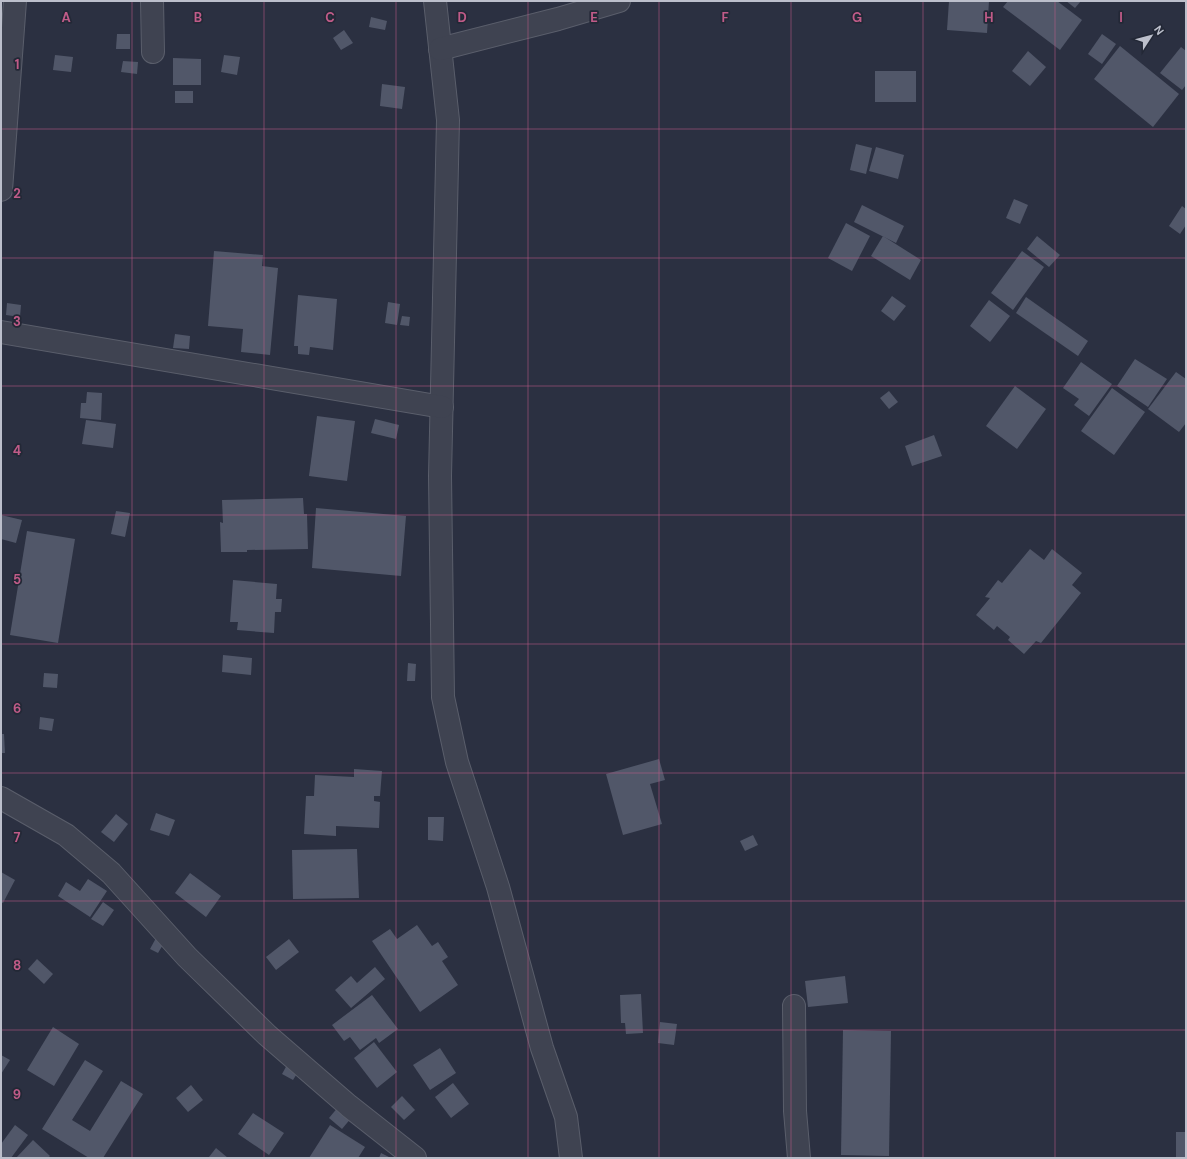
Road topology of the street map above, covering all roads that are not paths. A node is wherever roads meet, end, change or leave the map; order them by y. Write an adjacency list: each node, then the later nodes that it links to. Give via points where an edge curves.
1 (15, 1): 7 (street)
2 (152, 1): 6 (street)
3 (435, 1): 5 (street)
4 (619, 1): 5 (street)
5 (440, 49): 9 (street, via 448,120)
6 (153, 52)
7 (1, 190)
8 (1, 332): 9 (street)
9 (442, 407): 13 (street, via 440,476 443,697 457,762 498,887 542,1048 566,1117)
10 (1, 799): 12 (street, via 66,835 112,873 187,957 267,1035 349,1106)
11 (794, 1006): 14 (street)
12 (415, 1158)
13 (571, 1158)
14 (798, 1158)

